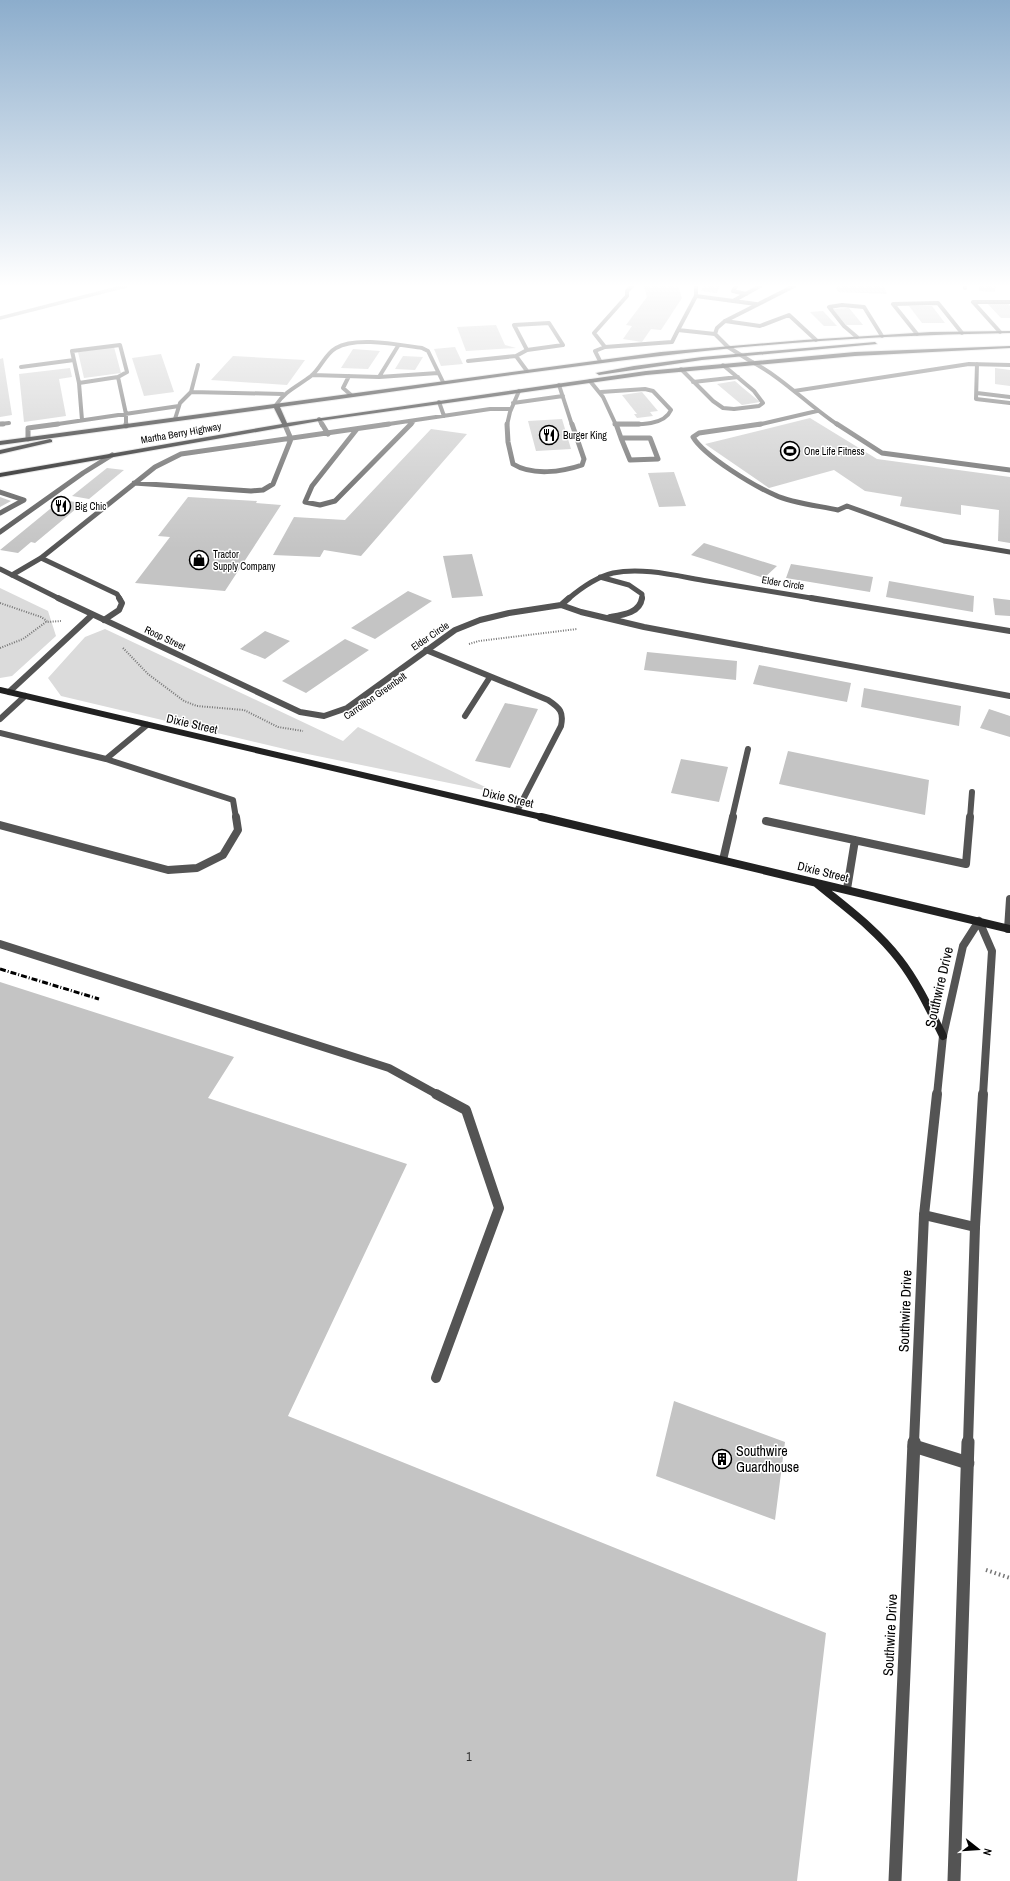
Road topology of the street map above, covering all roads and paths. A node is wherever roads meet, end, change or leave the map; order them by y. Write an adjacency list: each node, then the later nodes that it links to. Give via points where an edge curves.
1 (438, 373): 22 (street)
2 (77, 374): 21 (street)
3 (124, 374): 17 (street)
4 (196, 374): 28 (street)
5 (381, 374): 18 (street)
6 (426, 374): 18 (street)
7 (506, 374): 22 (main road, Martha Berry Highway)
8 (599, 374): 24 (main road)
9 (645, 374): 20 (main road, Martha Berry Highway)
10 (685, 374): 23 (street)
11 (734, 374): 19 (street)
12 (772, 374): 27 (street)
13 (910, 374): 27 (street)
14 (976, 374): 30 (street)
15 (312, 375): 16 (street); 31 (street)
16 (349, 376): 18 (street); 32 (street, via 343,388)
17 (118, 377): 21 (street); 42 (street)
18 (379, 377)
19 (738, 377): 23 (street); 23 (street, via 763,403 759,406 723,408 713,402)
20 (590, 381): 24 (main road, Martha Berry Highway); 29 (street)
21 (79, 382): 46 (street)
22 (443, 382): 32 (main road, Martha Berry Highway)
23 (693, 382)
24 (568, 384): 25 (main road, Martha Berry Highway)
25 (559, 385): 26 (main road, Martha Berry Highway); 33 (street)
26 (519, 391): 35 (main road, Martha Berry Highway); 36 (street)
27 (794, 391): 41 (street)
28 (191, 392): 31 (street); 39 (street)
29 (600, 392): 50 (street); 50 (street, via 645,389 653,391 671,410 667,418 658,422)
30 (977, 393): 34 (street); 37 (street, via 976,399)
31 (282, 394): 38 (street)
32 (351, 395): 38 (main road, Martha Berry Highway)
33 (563, 396): 36 (street); 40 (street, via 584,459 582,465 575,468 544,471 517,468 513,464 505,427)
34 (1010, 397)
35 (439, 402): 43 (street); 45 (main road, Martha Berry Highway)
36 (513, 403): 40 (street)
37 (1010, 403)
38 (276, 405): 44 (main road, Martha Berry Highway); 51 (main road)
39 (179, 406): 42 (street); 44 (street)
40 (510, 409): 43 (street, via 490,409)
41 (817, 411): 62 (street, via 882,453); 73 (street, via 693,436 698,446 743,478 776,496 838,510 847,506 944,541)
42 (126, 414): 46 (street); 52 (street)
43 (444, 416): 47 (street)
44 (175, 419): 52 (main road, Martha Berry Highway)
45 (319, 419): 51 (main road, Martha Berry Highway); 55 (street)
46 (82, 420): 57 (street, via 28,428)
47 (414, 421): 53 (street); 53 (street, via 335,501 326,505 305,502 312,486)
48 (9, 423): 49 (street)
49 (0, 424)
50 (615, 424): 56 (street)
51 (285, 425): 58 (street); 61 (main road, Martha Berry Highway)
52 (126, 426): 54 (main road, Martha Berry Highway)
53 (357, 429): 55 (street)
54 (89, 431): 57 (main road, Martha Berry Highway); 60 (main road, via 28,448)
55 (328, 434): 58 (street)
56 (620, 438): 56 (street, via 650,438 658,459 630,460)
57 (28, 439): 59 (main road, Martha Berry Highway)
58 (291, 439): 64 (street, via 181,454 155,467); 64 (street, via 273,484 263,490)
59 (0, 443)
60 (0, 452)
61 (112, 455): 63 (main road, Martha Berry Highway); 67 (street)
62 (1010, 470)
63 (0, 475)
64 (134, 483): 74 (street)
65 (0, 492): 66 (street)
66 (24, 500): 67 (street); 68 (street)
67 (43, 502): 71 (street)
68 (2, 512): 69 (street)
69 (10, 513)
70 (16, 515): 71 (street)
71 (22, 516): 72 (street)
72 (0, 532)
73 (1010, 552)
74 (41, 558): 76 (street); 82 (street, via 117,594 122,603 119,610)
75 (0, 569): 76 (street, Roop Street)
76 (12, 576): 80 (street, Roop Street)
77 (600, 577): 79 (street, Elder Circle, via 580,588); 81 (street, via 633,587 642,594 643,600 632,612); 86 (street, Elder Circle, via 620,571 636,570 673,574)
78 (0, 603): 83 (path)
79 (561, 605): 81 (street, Elder Circle); 89 (street, Elder Circle, via 480,620 455,630)
80 (92, 615): 82 (street, Roop Street); 84 (street)
81 (605, 618): 95 (street, Elder Circle)
82 (104, 620): 96 (street, Roop Street, via 300,712)
83 (47, 621): 84 (path); 88 (path, via 26,638)
84 (82, 626): 93 (street)
85 (584, 628): 90 (path, via 479,641 453,649)
86 (1010, 631)
87 (120, 646): 100 (path, via 148,674 184,701 197,706 244,710 278,727)
88 (0, 648)
89 (426, 650): 90 (street); 96 (street, Elder Circle, via 347,708)
90 (440, 657): 91 (street)
91 (490, 677): 97 (street); 105 (street, via 548,700 559,707 564,715 561,726)
92 (0, 690): 93 (street, Dixie Street)
93 (9, 692): 94 (street, Dixie Street)
94 (25, 696): 98 (street); 99 (street, Dixie Street)
95 (1010, 696)
96 (324, 716)
97 (465, 716)
98 (0, 719)
99 (147, 725): 103 (street); 105 (street, Dixie Street)
100 (308, 731)
101 (0, 733): 103 (street)
102 (748, 750): 109 (street)
103 (106, 759): 107 (street, via 233,800 238,830 223,855 197,868 168,870)
104 (972, 792): 108 (street, via 966,864)
105 (517, 811): 109 (street, Dixie Street)
106 (766, 821): 108 (street)
107 (0, 825)
108 (855, 840): 111 (street)
109 (723, 860): 110 (street, Dixie Street)
110 (814, 881): 111 (street, Dixie Street); 116 (street, via 860,920 898,959 924,999)
111 (847, 889): 113 (street, Dixie Street)
112 (1010, 899): 114 (street)
113 (979, 921): 114 (street, Dixie Street); 116 (street, Southwire Drive, via 963,946); 118 (street, via 992,951)
114 (1009, 929)
115 (0, 944): 119 (street, via 390,1068 466,1110 499,1208)
116 (943, 1036): 117 (street, Southwire Drive)
117 (924, 1215): 118 (street); 120 (street, Southwire Drive)
118 (975, 1227): 121 (street)
119 (436, 1378)
120 (914, 1446): 121 (street); 124 (street, Southwire Drive)
121 (968, 1463): 125 (street)
122 (986, 1570): 123 (path)
123 (1010, 1578)
124 (895, 1881)
125 (954, 1881)

